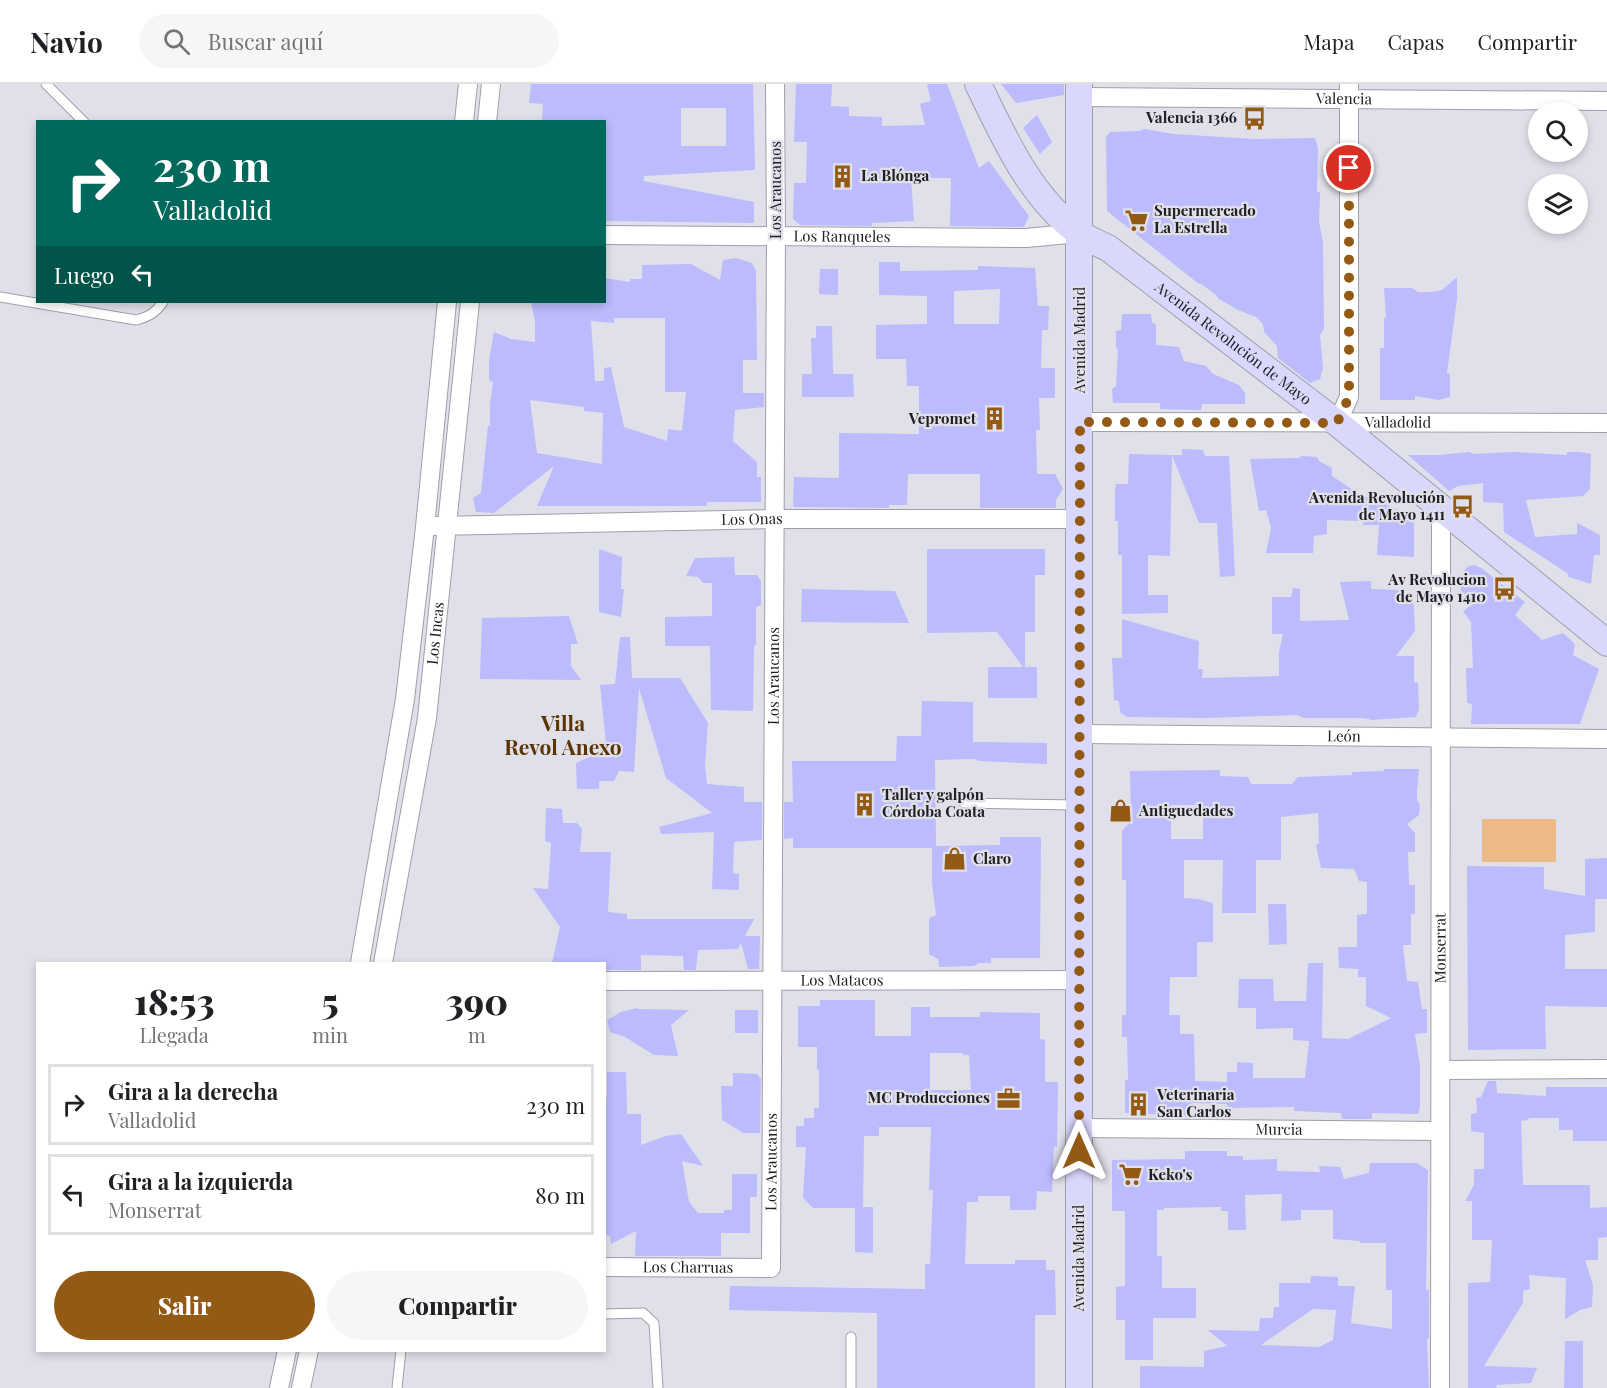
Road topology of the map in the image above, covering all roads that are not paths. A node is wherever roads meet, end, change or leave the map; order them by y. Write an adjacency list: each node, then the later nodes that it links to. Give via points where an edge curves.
1 (46, 84): 9 (lane)
2 (468, 84): 10 (street)
3 (491, 84): 11 (street)
4 (775, 84): 14 (street, Los Araucanos)
5 (978, 84): 12 (main road, Avenida Revolución de Mayo, via 1012,153 1048,204)
6 (1079, 90): 7 (street, Valencia); 12 (main road, Avenida Madrid)
7 (1349, 92): 8 (street, Valencia); 20 (street, via 1349,397)
8 (1607, 101)
9 (82, 120)
10 (464, 120)
11 (488, 120)
12 (1079, 233): 14 (street, Los Ranqueles, via 1026,238); 19 (main road, Avenida Madrid); 20 (main road, Avenida Revolución de Mayo, via 1108,248)
13 (606, 235): 14 (street, Los Ranqueles)
14 (776, 235): 23 (street, Los Araucanos)
15 (0, 297): 16 (lane, via 136,320 147,318)
16 (162, 303)
17 (447, 303): 26 (street, Los Incas)
18 (470, 303): 25 (street, Los Incas)
19 (1080, 422): 20 (street, Valladolid); 24 (main road, Avenida Madrid)
20 (1337, 423): 21 (street, Valladolid); 22 (main road, Avenida Revolución de Mayo)
21 (1607, 423)
22 (1441, 509): 27 (main road, Avenida Revolución de Mayo); 29 (street, Monserrat)
23 (775, 519): 24 (street, Los Onas); 25 (street, Los Onas); 37 (street, Los Araucanos)
24 (1080, 519): 28 (main road, Avenida Madrid)
25 (447, 524): 26 (street, Los Onas); 34 (street, Los Incas, via 427,718)
26 (425, 526): 33 (street, Los Incas, via 405,699)
27 (1607, 643)
28 (1080, 734): 29 (street, León); 32 (main road, Avenida Madrid)
29 (1441, 737): 30 (street, León); 38 (street, Monserrat)
30 (1607, 739)
31 (964, 803): 32 (lane)
32 (1080, 805): 35 (main road, Avenida Madrid)
33 (360, 962)
34 (383, 962)
35 (1080, 980): 37 (street, Los Matacos); 40 (main road, Avenida Madrid)
36 (606, 981): 37 (street, Los Matacos)
37 (772, 981): 43 (street, Los Araucanos)
38 (1441, 1070): 39 (street); 41 (street, Monserrat)
39 (1607, 1070)
40 (1079, 1128): 41 (street, Murcia); 54 (main road, Avenida Madrid)
41 (1440, 1131): 55 (street, Monserrat)
42 (606, 1267): 43 (street, Los Charruas)
43 (771, 1268)
44 (606, 1314): 52 (lane, via 643,1314 654,1323)
45 (851, 1337): 53 (lane)
46 (287, 1352): 49 (street)
47 (309, 1352): 50 (street)
48 (401, 1352): 51 (lane)
49 (279, 1388)
50 (301, 1388)
51 (397, 1388)
52 (658, 1388)
53 (851, 1388)
54 (1079, 1388)
55 (1440, 1388)

